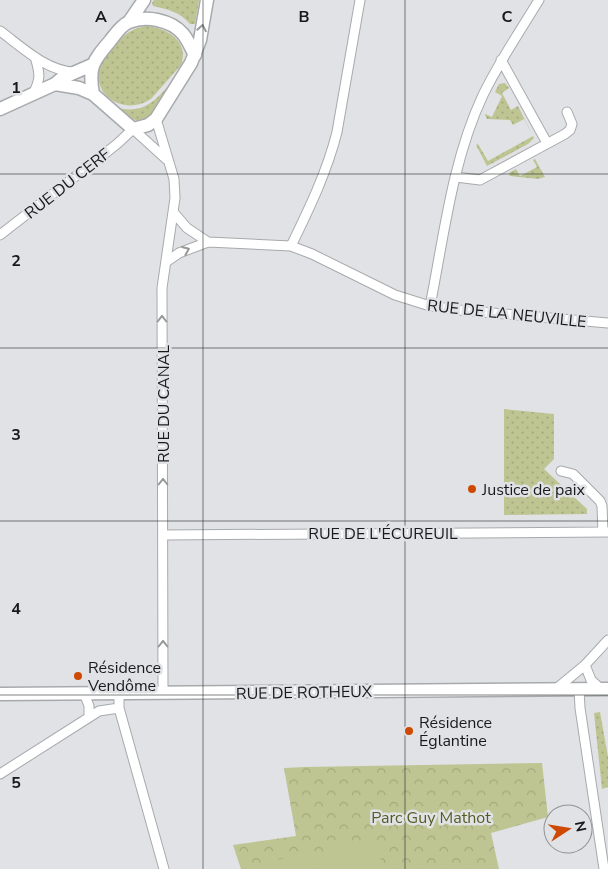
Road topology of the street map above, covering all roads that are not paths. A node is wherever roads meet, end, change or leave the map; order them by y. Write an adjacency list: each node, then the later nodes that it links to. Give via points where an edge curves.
1 (144, 0): 5 (street)
2 (207, 0): 7 (street, one-way to 2)
3 (360, 0): 25 (street, via 333,150 320,186)
4 (539, 0): 9 (street)
5 (129, 22): 7 (street, via 151,19 170,24 182,34); 10 (street)
6 (0, 32): 8 (street)
7 (195, 55): 17 (street)
8 (35, 56): 11 (street); 13 (street)
9 (502, 60): 19 (street); 21 (street, via 477,110)
10 (92, 65): 12 (street); 14 (street)
11 (50, 66): 12 (street); 13 (street, via 54,73)
12 (75, 72): 13 (street)
13 (44, 87): 14 (street, via 79,88); 15 (street)
14 (93, 94): 18 (street)
15 (0, 109)
16 (567, 112): 19 (street, via 572,127)
17 (156, 119): 18 (street); 20 (street, RUE DU CANAL)
18 (132, 129): 20 (street); 23 (street, RUE DU CERF)
19 (547, 143): 21 (street, via 480,180)
20 (167, 160): 22 (street, RUE DU CANAL, via 175,187)
21 (456, 177): 27 (street)
22 (174, 213): 24 (street, via 187,228); 26 (street, RUE DU CANAL)
23 (0, 235)
24 (208, 242): 25 (street, RUE DE LA NEUVILLE); 26 (street, RUE DE LA NEUVILLE, one-way to 24)
25 (291, 246): 27 (street, RUE DE LA NEUVILLE, via 395,295)
26 (166, 262): 31 (street, RUE DU CANAL, one-way to 26, via 162,288)
27 (430, 306): 28 (street, RUE DE LA NEUVILLE)
28 (608, 324)
29 (561, 471): 30 (street, RUE DE L'ÉCUREUIL, via 573,474 600,502)
30 (605, 532): 31 (street, RUE DE L'ÉCUREUIL)
31 (163, 534): 40 (street, RUE DU CANAL, one-way to 31)
32 (608, 640): 33 (street)
33 (586, 668): 34 (street); 35 (street, via 591,680); 37 (street)
34 (576, 672): 36 (street); 37 (street, via 574,683)
35 (605, 689): 37 (street, RUE DE ROTHEUX)
36 (555, 690): 37 (street, RUE DE ROTHEUX); 40 (street, RUE DE ROTHEUX)
37 (580, 690): 46 (street)
38 (84, 693): 39 (street, RUE DE ROTHEUX); 41 (street, RUE DE ROTHEUX); 43 (street)
39 (119, 693): 40 (street, RUE DE ROTHEUX); 42 (street)
40 (163, 693)
41 (0, 694)
42 (119, 708): 43 (street, via 99,711); 45 (street)
43 (89, 717): 44 (street)
44 (0, 774)
45 (164, 869)
46 (604, 869)

